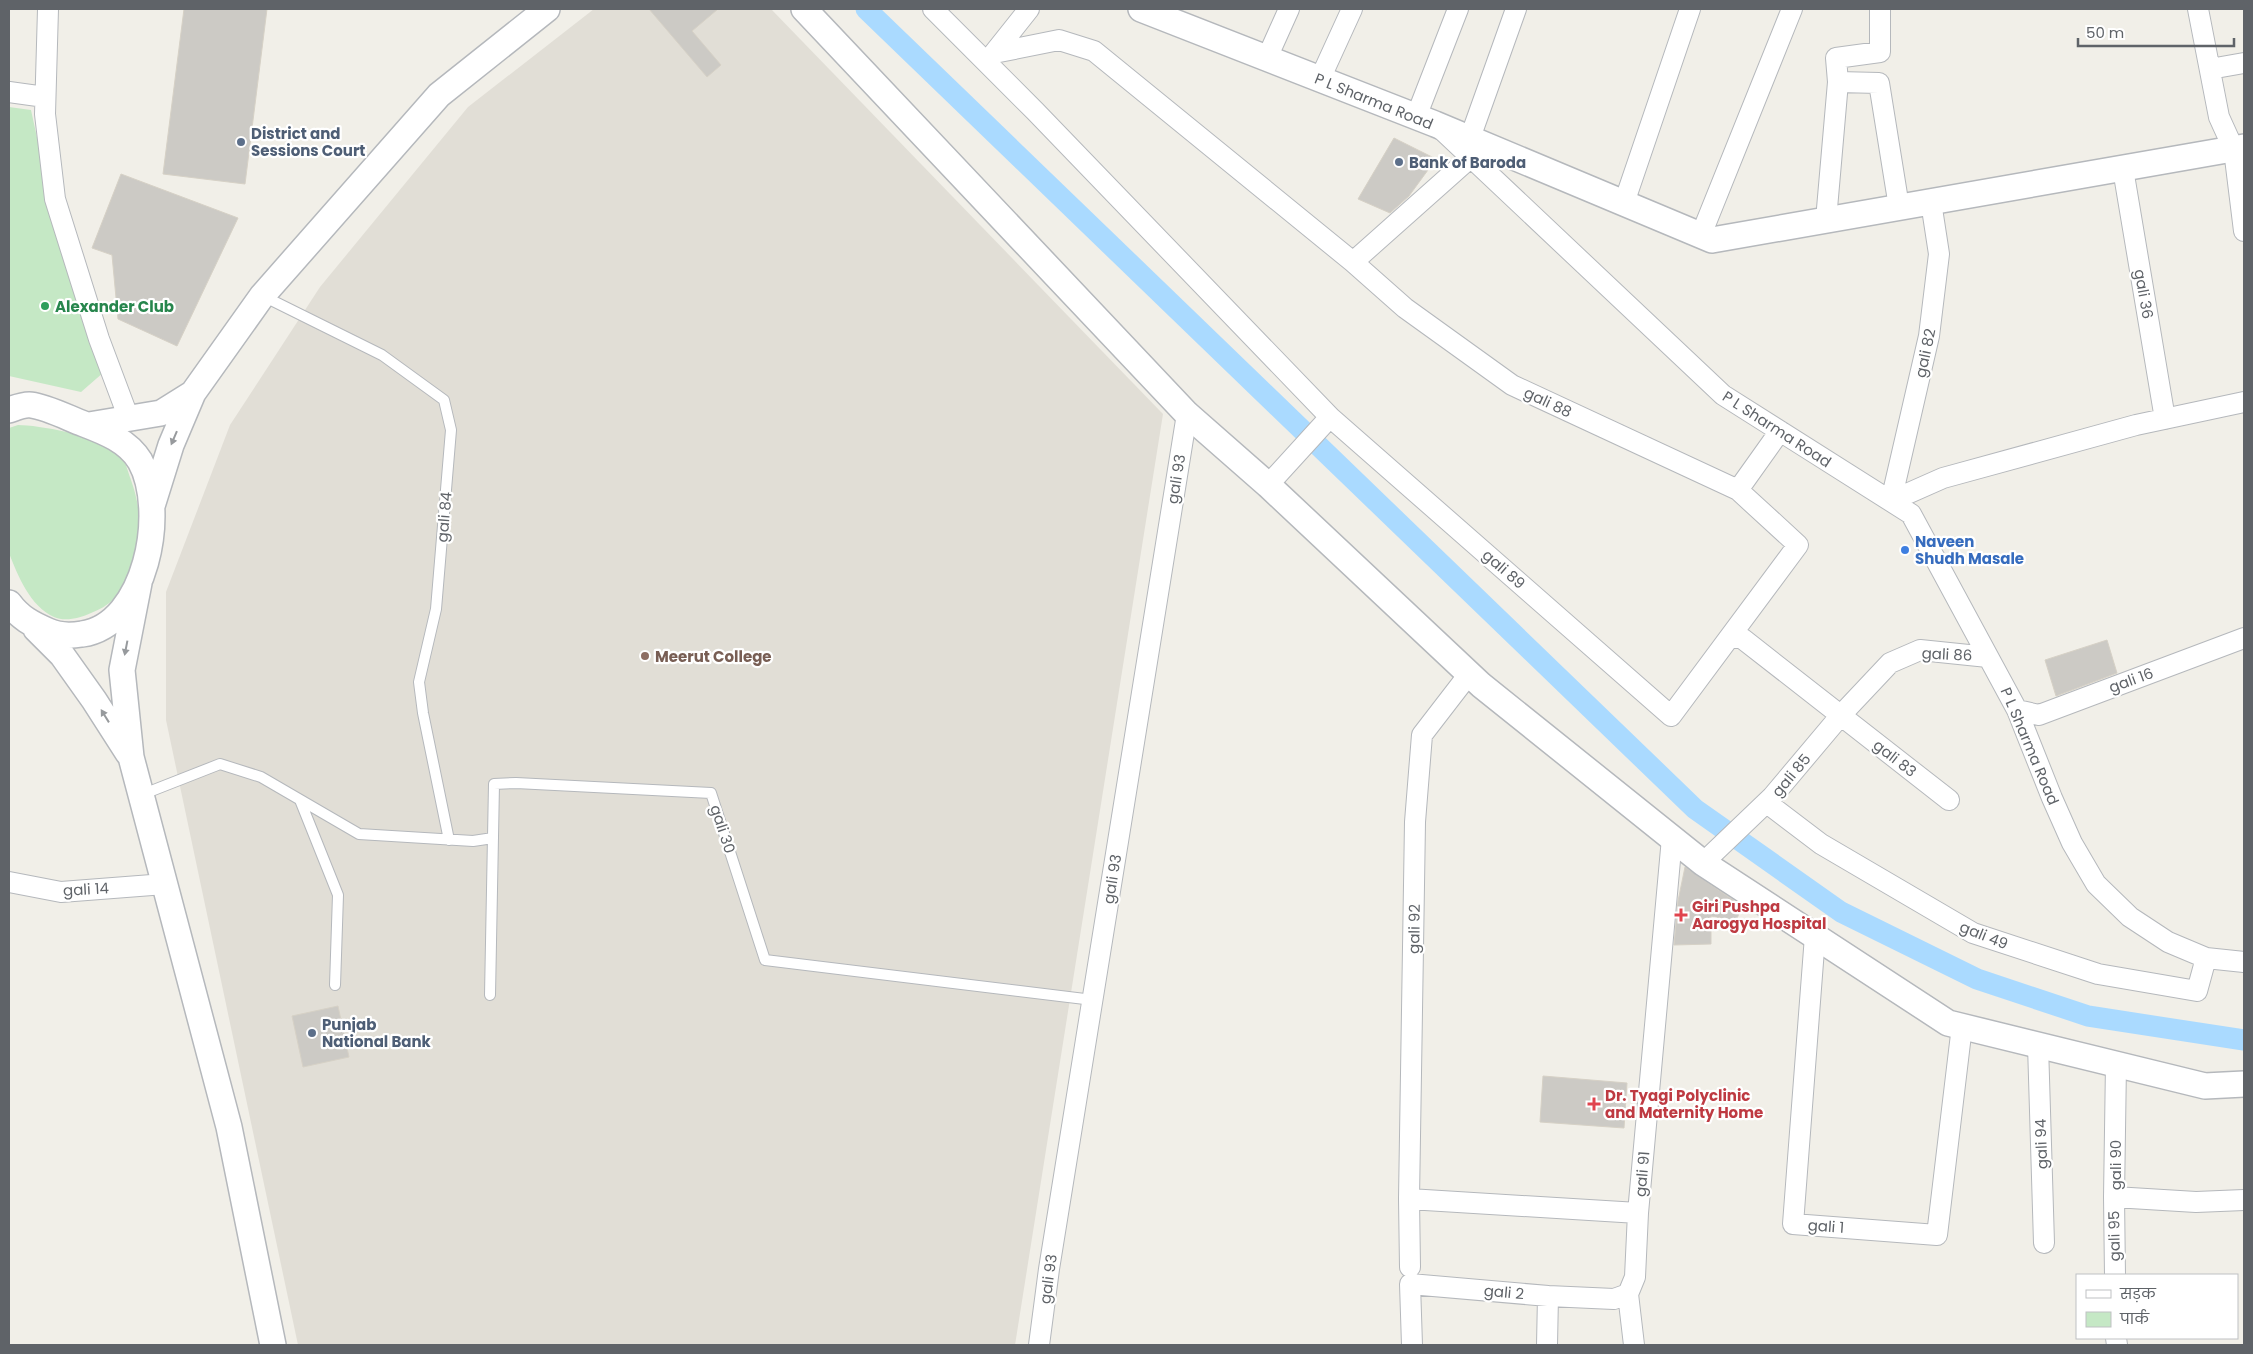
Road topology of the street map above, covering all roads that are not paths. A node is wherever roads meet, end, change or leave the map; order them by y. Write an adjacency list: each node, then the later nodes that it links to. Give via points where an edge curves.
1 (48, 9): 21 (street)
2 (548, 9): 33 (street, via 439,95)
3 (804, 9): 37 (street)
4 (933, 9): 38 (street)
5 (1029, 9): 32 (street, gali 88, via 994,53 1059,40 1094,51)
6 (1141, 9): 15 (street, P L Sharma Road)
7 (1289, 9): 15 (street)
8 (1352, 9): 18 (street)
9 (1458, 9): 22 (street)
10 (1516, 9): 23 (street)
11 (1690, 9): 27 (street)
12 (1792, 9): 31 (street)
13 (1880, 9): 19 (street, via 1880,52 1836,58)
14 (2198, 9): 17 (street)
15 (1267, 58): 18 (street, P L Sharma Road)
16 (2244, 63): 17 (street)
17 (2210, 70): 24 (street, via 2219,117)
18 (1320, 79): 22 (street, P L Sharma Road)
19 (1838, 82): 28 (street, via 1879,83); 29 (street)
20 (9, 92): 21 (street)
21 (46, 97): 39 (street, via 55,199 99,339)
22 (1426, 120): 23 (street, P L Sharma Road)
23 (1470, 148): 27 (street, P L Sharma Road); 32 (street); 42 (street, P L Sharma Road, via 1723,395)
24 (2239, 148): 25 (street, P L Sharma Road); 30 (street)
25 (2123, 169): 26 (street, P L Sharma Road); 40 (street, gali 36)
26 (1931, 202): 28 (street, P L Sharma Road); 45 (street, gali 82, via 1939,254 1929,336)
27 (1624, 203): 31 (street, P L Sharma Road)
28 (1899, 207): 29 (street, P L Sharma Road)
29 (1826, 220): 31 (street, P L Sharma Road, via 1712,240)
30 (2244, 231)
31 (1701, 235)
32 (1353, 262): 44 (street, gali 88, via 1405,308 1512,385)
33 (262, 296): 34 (street); 63 (lane, gali 84, via 382,355 444,400 451,430 436,609 419,682)
34 (193, 393): 39 (street, via 160,413); 46 (street, one-way to 46, via 171,445)
35 (2244, 402): 40 (street)
36 (16, 404): 41 (street)
37 (1187, 414): 43 (street); 72 (street, gali 93)
38 (1330, 417): 43 (street); 50 (street, gali 89, via 1672,716)
39 (129, 419): 41 (street)
40 (2165, 419): 45 (street, via 1943,478)
41 (87, 425): 46 (street, via 110,434 140,461)
42 (1780, 431): 44 (street); 45 (street, P L Sharma Road)
43 (1268, 486): 53 (street)
44 (1738, 490): 50 (street, gali 88, via 1798,545)
45 (1891, 501): 52 (street, P L Sharma Road, via 1911,514)
46 (152, 506): 47 (street, via 148,556)
47 (139, 583): 49 (street, via 118,616 92,632 57,635); 56 (street, one-way to 56, via 122,670)
48 (9, 604): 49 (street)
49 (30, 623): 56 (street, one-way to 49, via 62,655)
50 (1732, 636): 55 (street, gali 83, via 1743,639)
51 (2244, 638): 54 (street, gali 16, via 2039,715)
52 (1988, 657): 54 (street, P L Sharma Road); 55 (street, gali 86, via 1920,650 1890,663)
53 (1469, 674): 62 (street); 78 (street, gali 92, via 1422,735 1416,822)
54 (2017, 710): 68 (street, P L Sharma Road, via 2072,843 2096,884 2130,917 2168,942)
55 (1841, 715): 59 (street, gali 83); 60 (street, gali 85)
56 (131, 757): 57 (street)
57 (141, 795): 58 (lane, via 220,764 261,777); 66 (street)
58 (300, 800): 63 (lane, via 359,834); 70 (lane, via 338,895)
59 (1949, 800)
60 (1767, 803): 64 (street, gali 85); 68 (street, gali 49, via 1821,844 1973,933 2098,974 2197,991)
61 (493, 838): 63 (lane); 71 (lane, gali 30); 72 (lane, gali 30, via 494,784 712,793 765,960)
62 (1672, 838): 64 (street); 80 (street, gali 91)
63 (449, 840)
64 (1706, 861): 67 (street)
65 (9, 882): 66 (street, gali 14, via 61,892)
66 (165, 884): 86 (street, via 229,1127)
67 (1815, 936): 73 (street, via 1948,1023); 73 (street, gali 1, via 1793,1224 1937,1235)
68 (2206, 958): 69 (street, P L Sharma Road)
69 (2244, 962)
70 (334, 985)
71 (490, 995)
72 (1092, 1000): 87 (street, gali 93)
73 (1962, 1026): 74 (street)
74 (2038, 1045): 75 (street); 81 (street, gali 94)
75 (2116, 1064): 76 (street, via 2205,1086); 77 (street, gali 90)
76 (2244, 1084)
77 (2114, 1197): 79 (street, gali 90, via 2196,1202); 82 (street, gali 95)
78 (1409, 1199): 80 (street, gali 91); 83 (street)
79 (2244, 1200)
80 (1638, 1213): 84 (street)
81 (2044, 1243)
82 (2115, 1274)
83 (1410, 1276): 85 (street, gali 2); 88 (street)
84 (1631, 1286): 85 (street, gali 2, via 1614,1299); 90 (street)
85 (1548, 1296): 89 (street)
86 (273, 1345)
87 (1039, 1345)
88 (1412, 1345)
89 (1547, 1345)
90 (1634, 1345)

